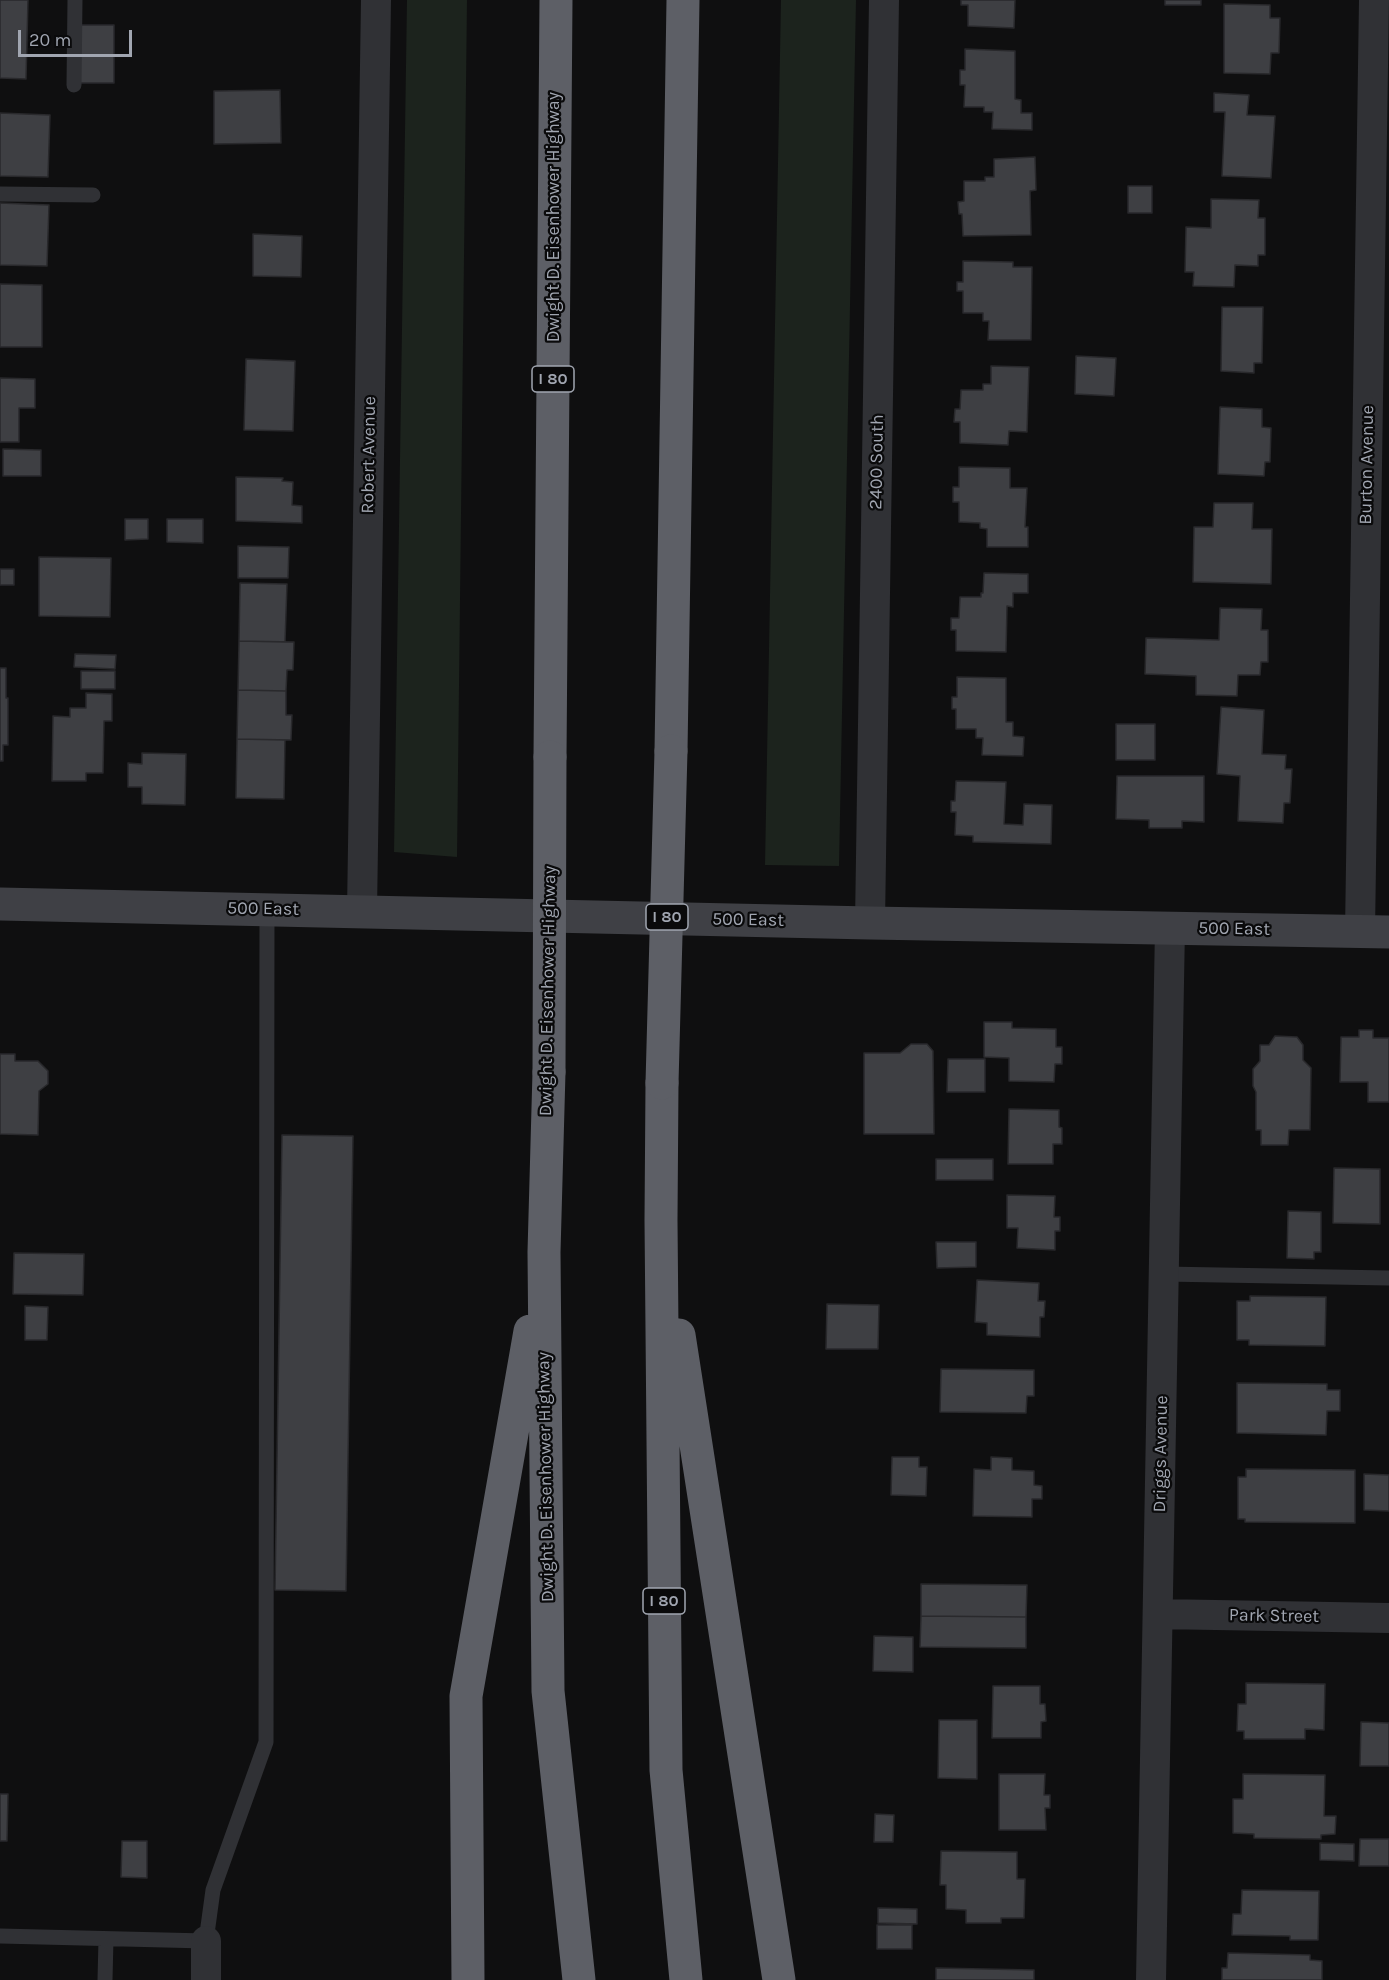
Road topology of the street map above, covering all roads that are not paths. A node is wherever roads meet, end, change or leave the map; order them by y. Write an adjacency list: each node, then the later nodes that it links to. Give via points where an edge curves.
1 (75, 0): 7 (lane)
2 (376, 0): 12 (street, Robert Avenue)
3 (556, 0): 17 (highway, Dwight D. Eisenhower Highway / I 80, bridge, via 549,1072)
4 (683, 0): 16 (highway, I 80, bridge)
5 (884, 0): 13 (street, 2400 South)
6 (1374, 0): 15 (street, Burton Avenue)
7 (74, 85)
8 (0, 194): 9 (lane)
9 (93, 195)
10 (0, 904): 11 (street, 500 East)
11 (267, 910): 12 (street, 500 East); 24 (lane, via 266,1742 213,1890)
12 (362, 911): 13 (street, 500 East)
13 (870, 923): 14 (street, 500 East)
14 (1170, 927): 15 (street, 500 East); 18 (street, Driggs Avenue)
15 (1375, 931)
16 (661, 1220): 29 (highway, I 80, via 666,1770); 30 (highway)
17 (544, 1252): 27 (highway, via 466,1696); 28 (highway, Dwight D. Eisenhower Highway / I 80, via 549,1691)
18 (1164, 1274): 19 (lane); 20 (street, Driggs Avenue)
19 (1389, 1278)
20 (1158, 1614): 21 (street, Park Street); 31 (street, Driggs Avenue)
21 (1389, 1618)
22 (0, 1936): 23 (lane)
23 (106, 1939): 24 (lane); 25 (lane)
24 (206, 1941): 26 (street)
25 (105, 1980)
26 (206, 1980)
27 (468, 1980)
28 (579, 1980)
29 (686, 1980)
30 (779, 1980)
31 (1152, 1980)

